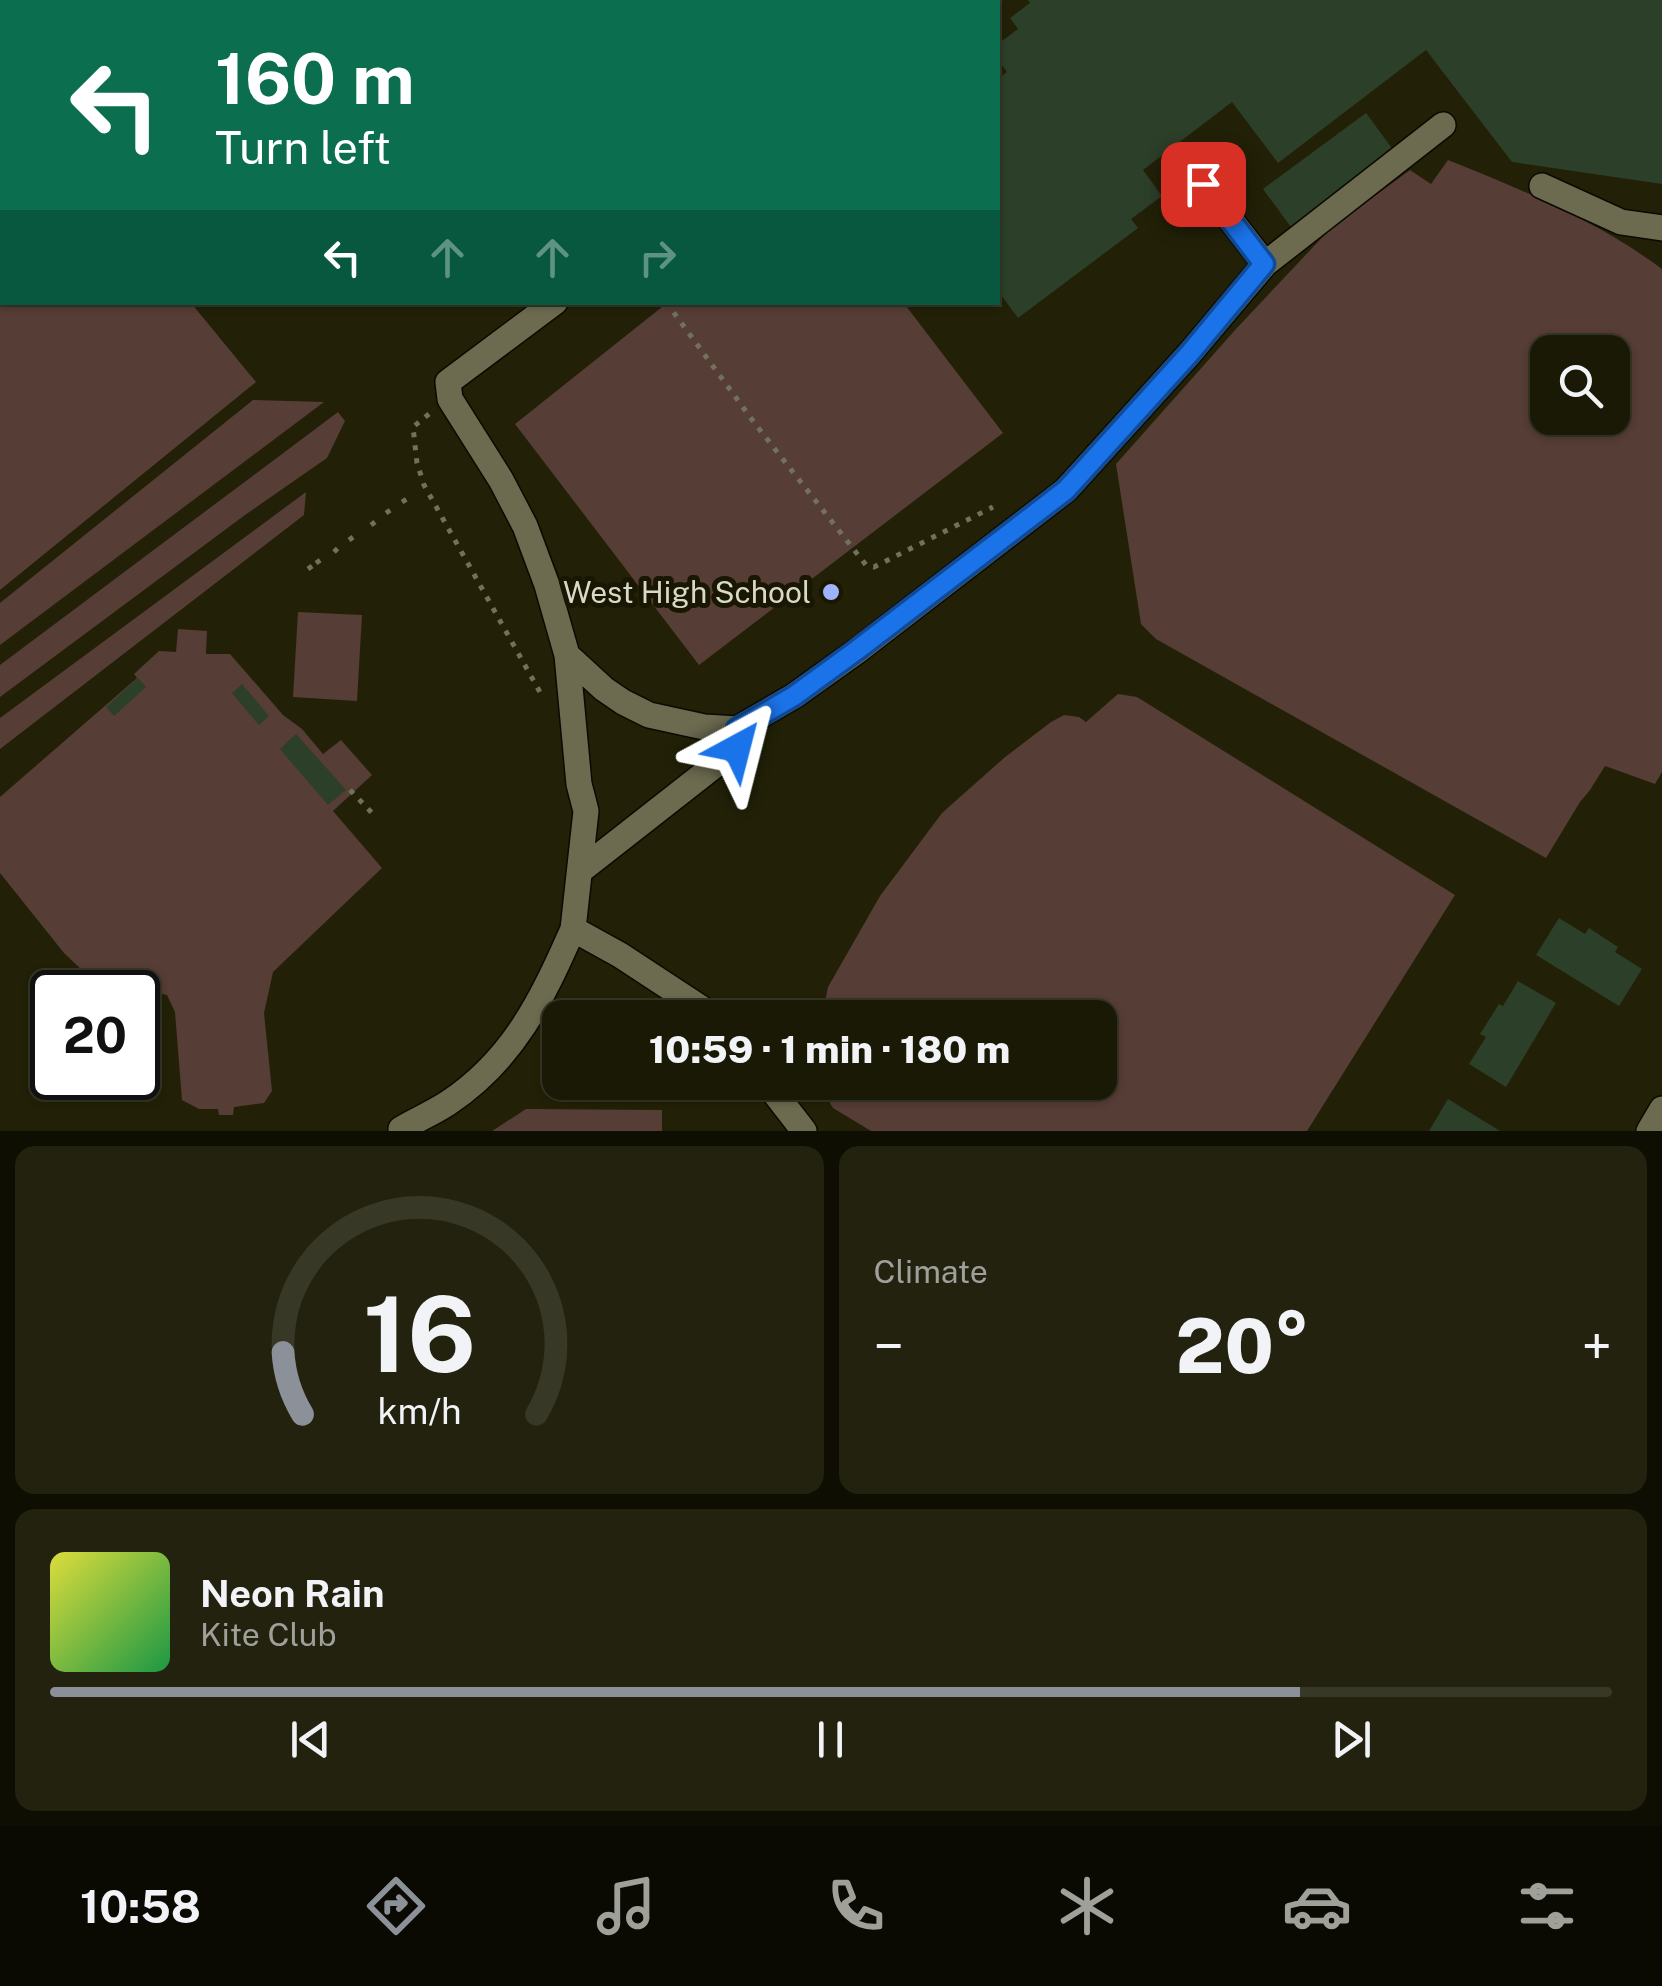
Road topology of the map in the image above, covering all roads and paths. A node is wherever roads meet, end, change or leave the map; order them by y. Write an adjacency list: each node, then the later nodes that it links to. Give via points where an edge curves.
1 (1443, 125): 5 (street)
2 (1203, 184): 5 (street)
3 (1542, 186): 4 (street, via 1621,222)
4 (1662, 228)
5 (1264, 264): 22 (street, via 1066,490 794,696)
6 (550, 305): 20 (street, via 448,382 450,399 525,526)
7 (668, 305): 11 (path, via 866,565 874,567)
8 (436, 409): 21 (path, via 413,427 424,485)
9 (410, 496): 10 (path)
10 (402, 502)
11 (999, 504)
12 (395, 507): 13 (path)
13 (386, 513)
14 (379, 519): 15 (path)
15 (370, 524)
16 (356, 535): 17 (path)
17 (349, 540)
18 (340, 546): 19 (path)
19 (334, 552)
20 (567, 655): 22 (street, via 649,715); 25 (street, via 586,811)
21 (543, 699)
22 (737, 729): 25 (street, via 737,748)
23 (350, 790): 24 (path)
24 (373, 814)
25 (580, 871): 26 (street)
26 (573, 930): 27 (street); 30 (street, via 534,1013 512,1042 448,1103)
27 (688, 1000)
28 (780, 1100): 31 (street)
29 (1662, 1109): 32 (street)
30 (401, 1129)
31 (804, 1131)
32 (1649, 1131)

